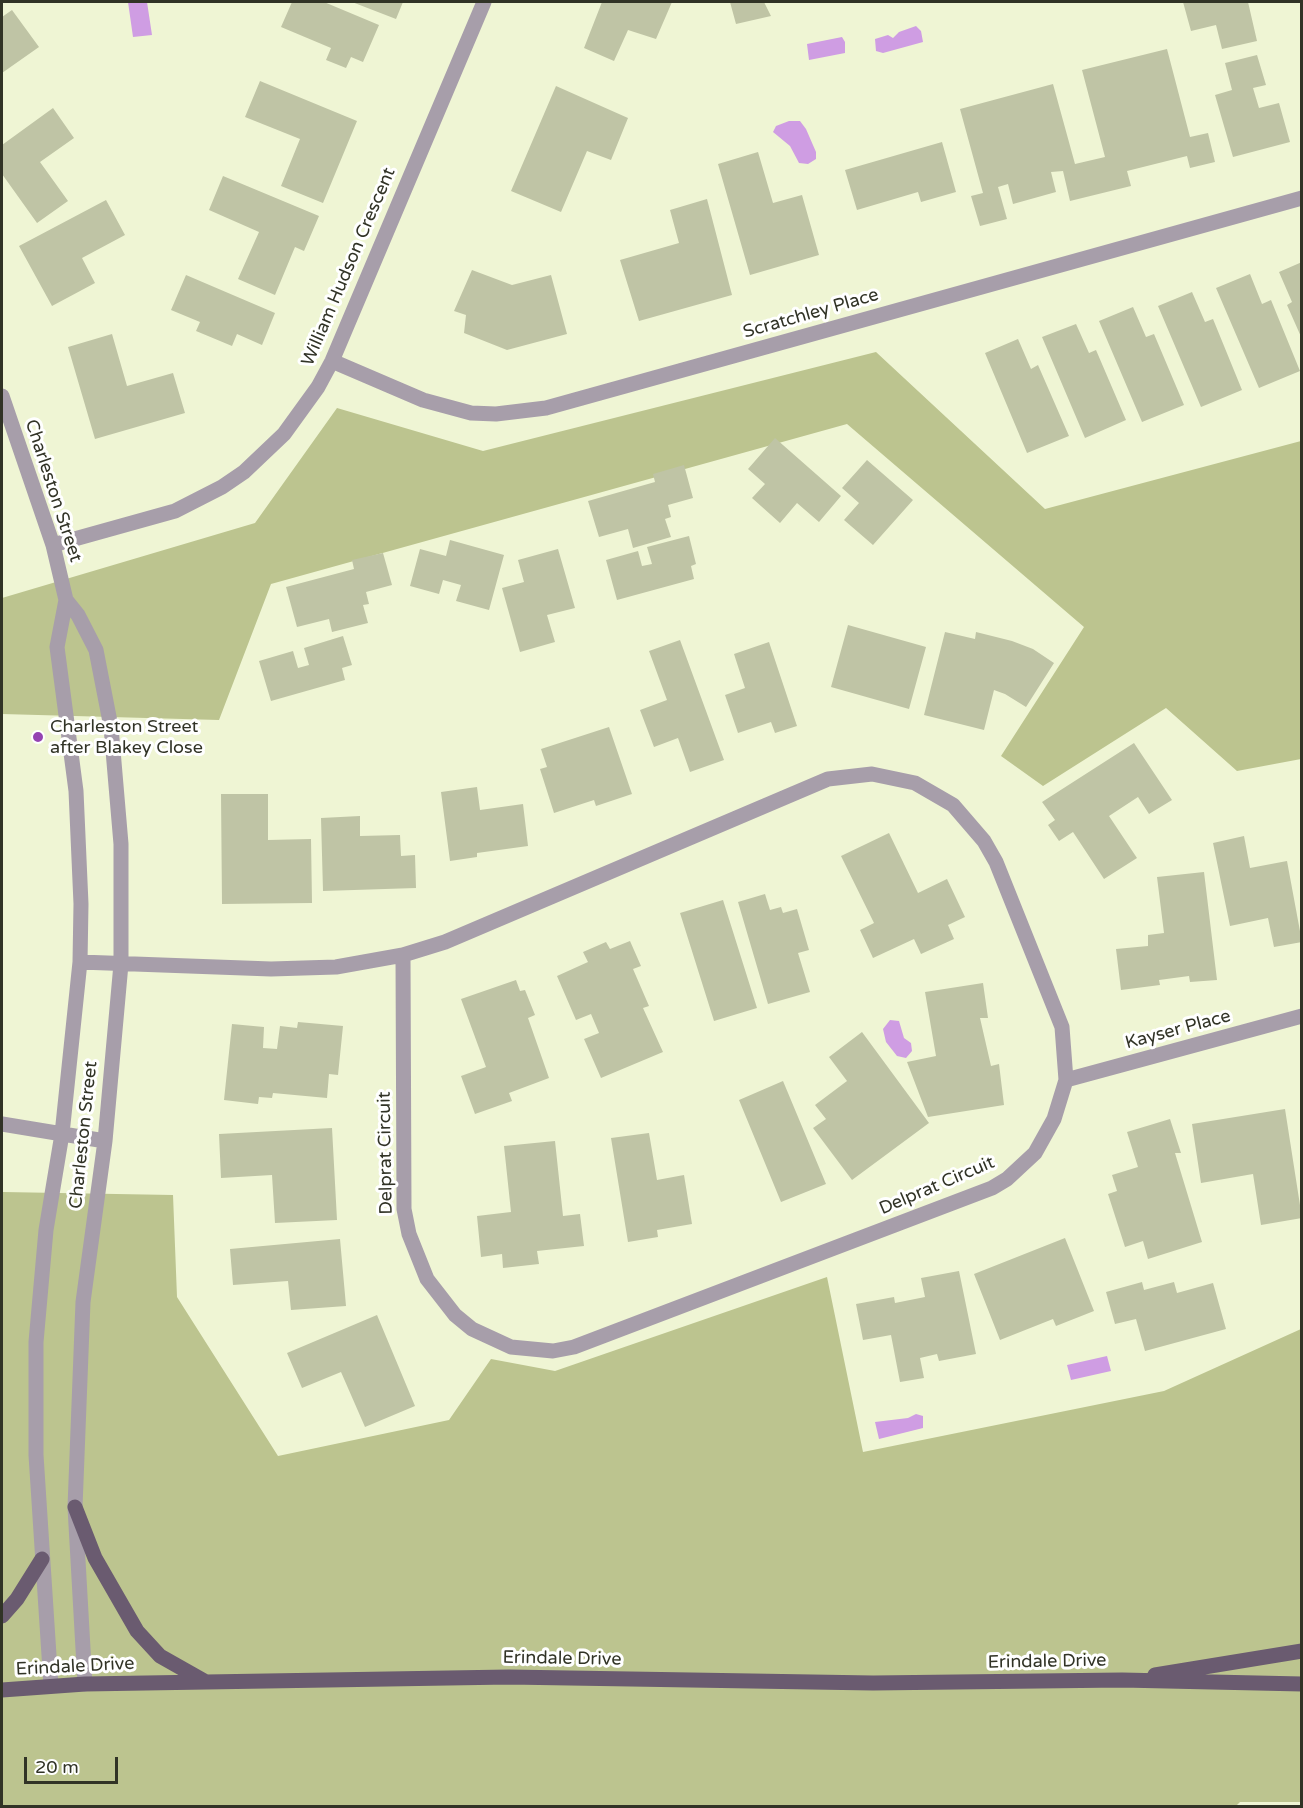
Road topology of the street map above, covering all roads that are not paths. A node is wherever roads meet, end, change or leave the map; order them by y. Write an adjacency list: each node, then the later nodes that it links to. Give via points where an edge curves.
1 (484, 2): 3 (street, William Hudson Crescent)
2 (1302, 198): 3 (street, Scratchley Place, via 546,408 471,413 423,400)
3 (332, 361): 5 (street, William Hudson Crescent, via 284,434 222,487 175,510)
4 (2, 396): 5 (street, Charleston Street)
5 (53, 545): 6 (street, Charleston Street)
6 (66, 600): 8 (street, Charleston Street, via 57,647 76,791); 9 (street, Charleston Street, via 96,650 111,728 121,844)
7 (403, 955): 9 (street, Delprat Circuit, via 336,967); 11 (street, Delprat Circuit, via 445,942 828,779 872,774 915,783 953,805 984,841 1062,1027); 11 (street, Delprat Circuit, via 404,1209 409,1234 427,1279 455,1315 472,1329 511,1347 553,1351 574,1347 992,1188 1035,1153 1054,1119)
8 (80, 962): 9 (street, Delprat Circuit); 13 (street, Charleston Street)
9 (121, 964): 14 (street, Charleston Street)
10 (1302, 1016): 11 (street, Kayser Place)
11 (1066, 1080)
12 (2, 1124): 13 (street)
13 (62, 1134): 14 (street); 16 (street, Charleston Street, via 46,1230 36,1342 36,1455)
14 (105, 1141): 15 (street, Charleston Street, via 83,1302)
15 (75, 1507): 20 (main road, via 95,1558 137,1631 160,1656); 22 (street, Charleston Street)
16 (42, 1559): 17 (main road); 23 (street, Charleston Street)
17 (2, 1616)
18 (1302, 1651): 19 (main road, Erindale Drive)
19 (1122, 1680): 20 (main road, Erindale Drive, via 873,1683 509,1677); 21 (main road, Erindale Drive)
20 (206, 1682): 22 (main road, Erindale Drive)
21 (1302, 1683)
22 (85, 1684): 23 (main road, Erindale Drive)
23 (51, 1686): 24 (main road, Erindale Drive)
24 (2, 1690)

